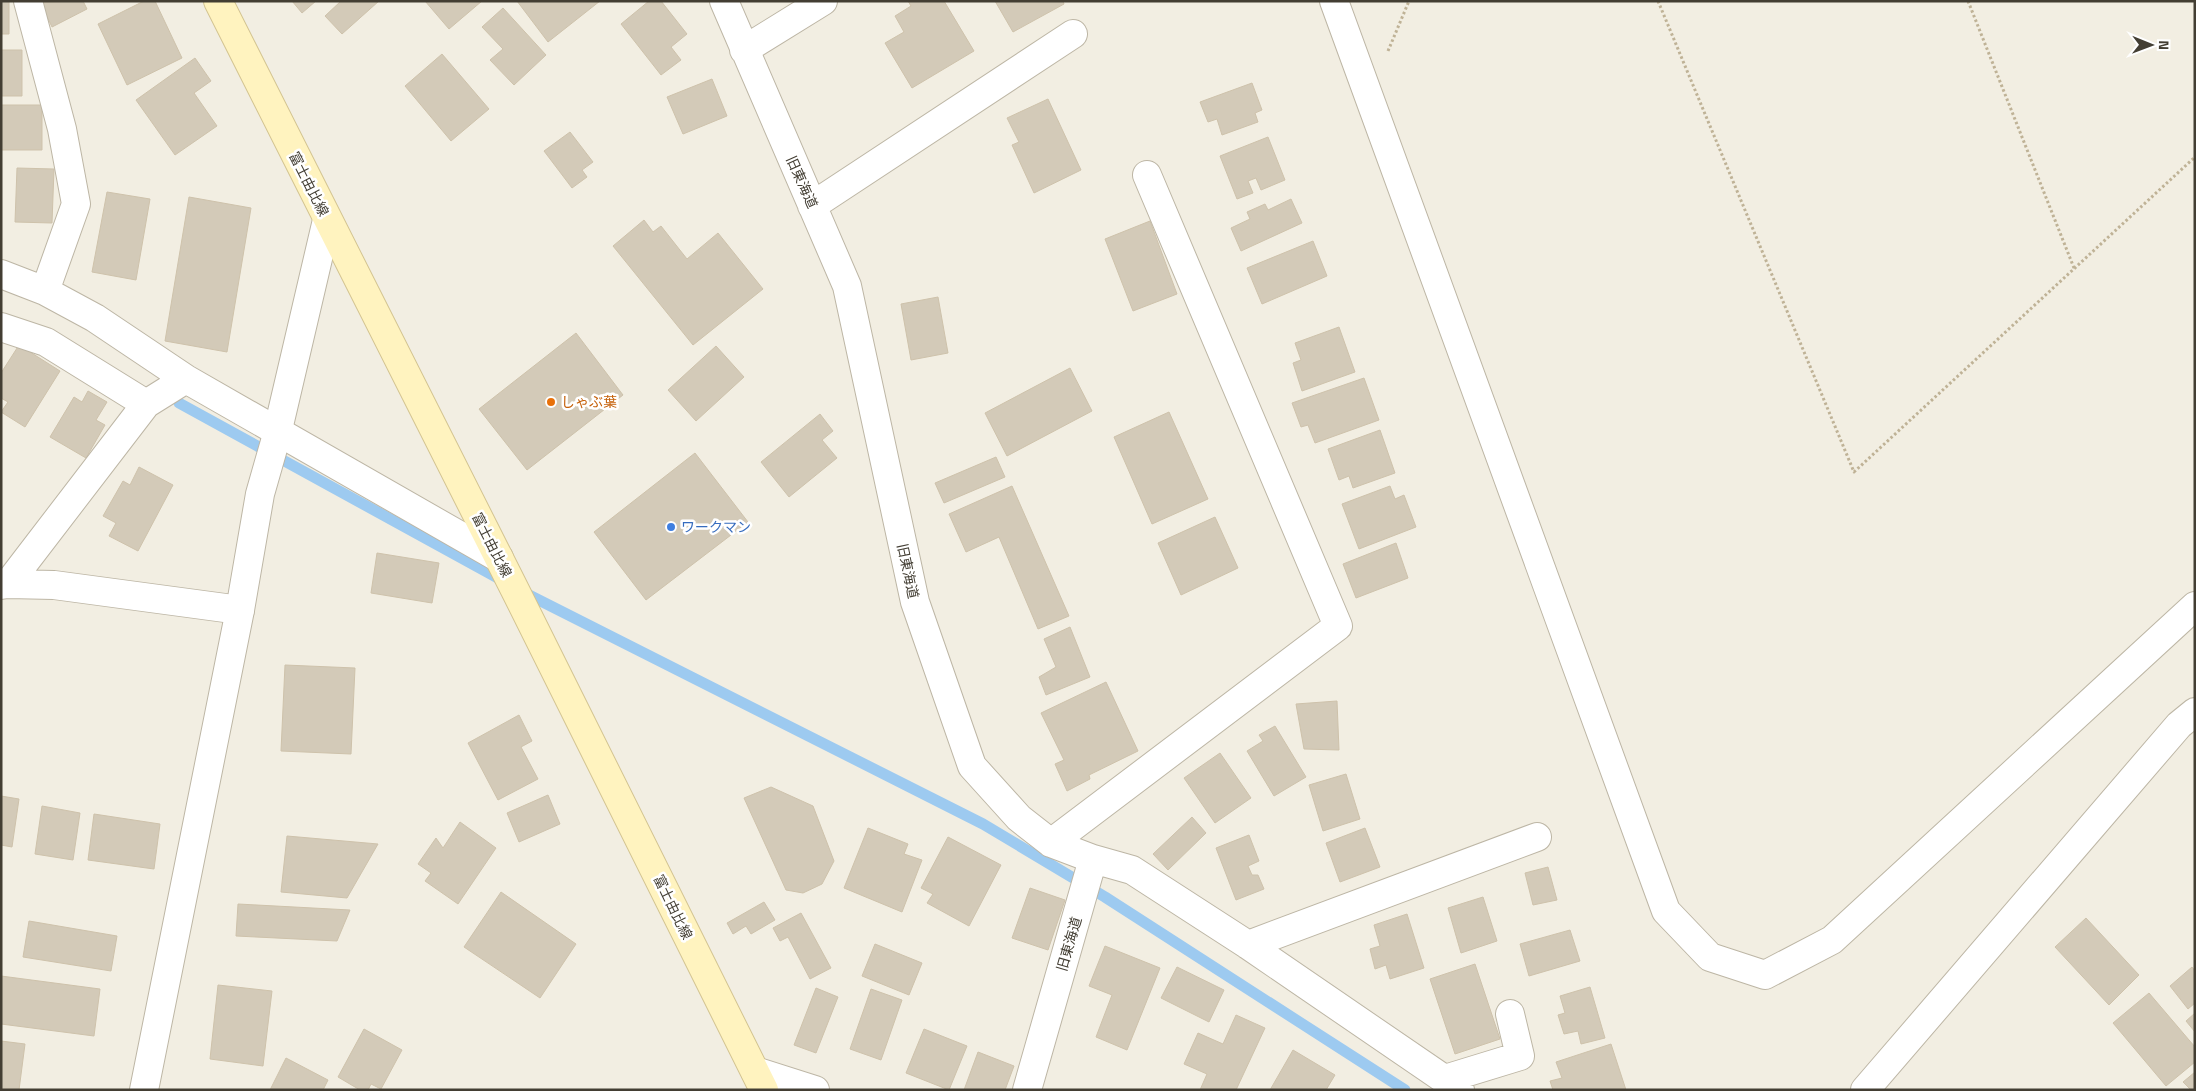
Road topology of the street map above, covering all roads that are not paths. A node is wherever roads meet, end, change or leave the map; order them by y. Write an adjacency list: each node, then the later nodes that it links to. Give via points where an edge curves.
1 (28, 1): 12 (street, via 62,129 76,204)
2 (218, 1): 10 (main road, 富士由比線)
3 (724, 1): 7 (street, 旧東海道)
4 (823, 1): 7 (street)
5 (1334, 1): 19 (street, via 1666,911 1710,957 1765,975 1832,940)
6 (1073, 34): 9 (street)
7 (744, 50): 9 (street, 旧東海道)
8 (1147, 175): 23 (street, via 1338,626)
9 (812, 206): 23 (street, 旧東海道, via 847,286 915,602 972,766 1019,818)
10 (327, 220): 16 (street); 17 (main road, 富士由比線)
11 (1, 274): 12 (street)
12 (45, 291): 14 (street, via 94,318)
13 (1, 326): 15 (street, via 46,342)
14 (186, 379): 15 (street); 16 (street)
15 (146, 404): 18 (street)
16 (276, 435): 17 (street); 20 (street, via 260,494)
17 (499, 558): 27 (main road, 富士由比線)
18 (4, 584): 20 (street, via 54,585)
19 (2195, 606)
20 (240, 610): 29 (street)
21 (2195, 712): 32 (street, via 2179,725)
22 (1537, 837): 25 (street)
23 (1051, 843): 24 (street, 旧東海道)
24 (1093, 859): 25 (street, via 1132,870); 31 (street, 旧東海道)
25 (1248, 945): 28 (street)
26 (1510, 1014): 28 (street, via 1520,1056)
27 (759, 1080): 30 (street)
28 (1453, 1084)
29 (144, 1090)
30 (815, 1090)
31 (1027, 1090)
32 (1865, 1090)

